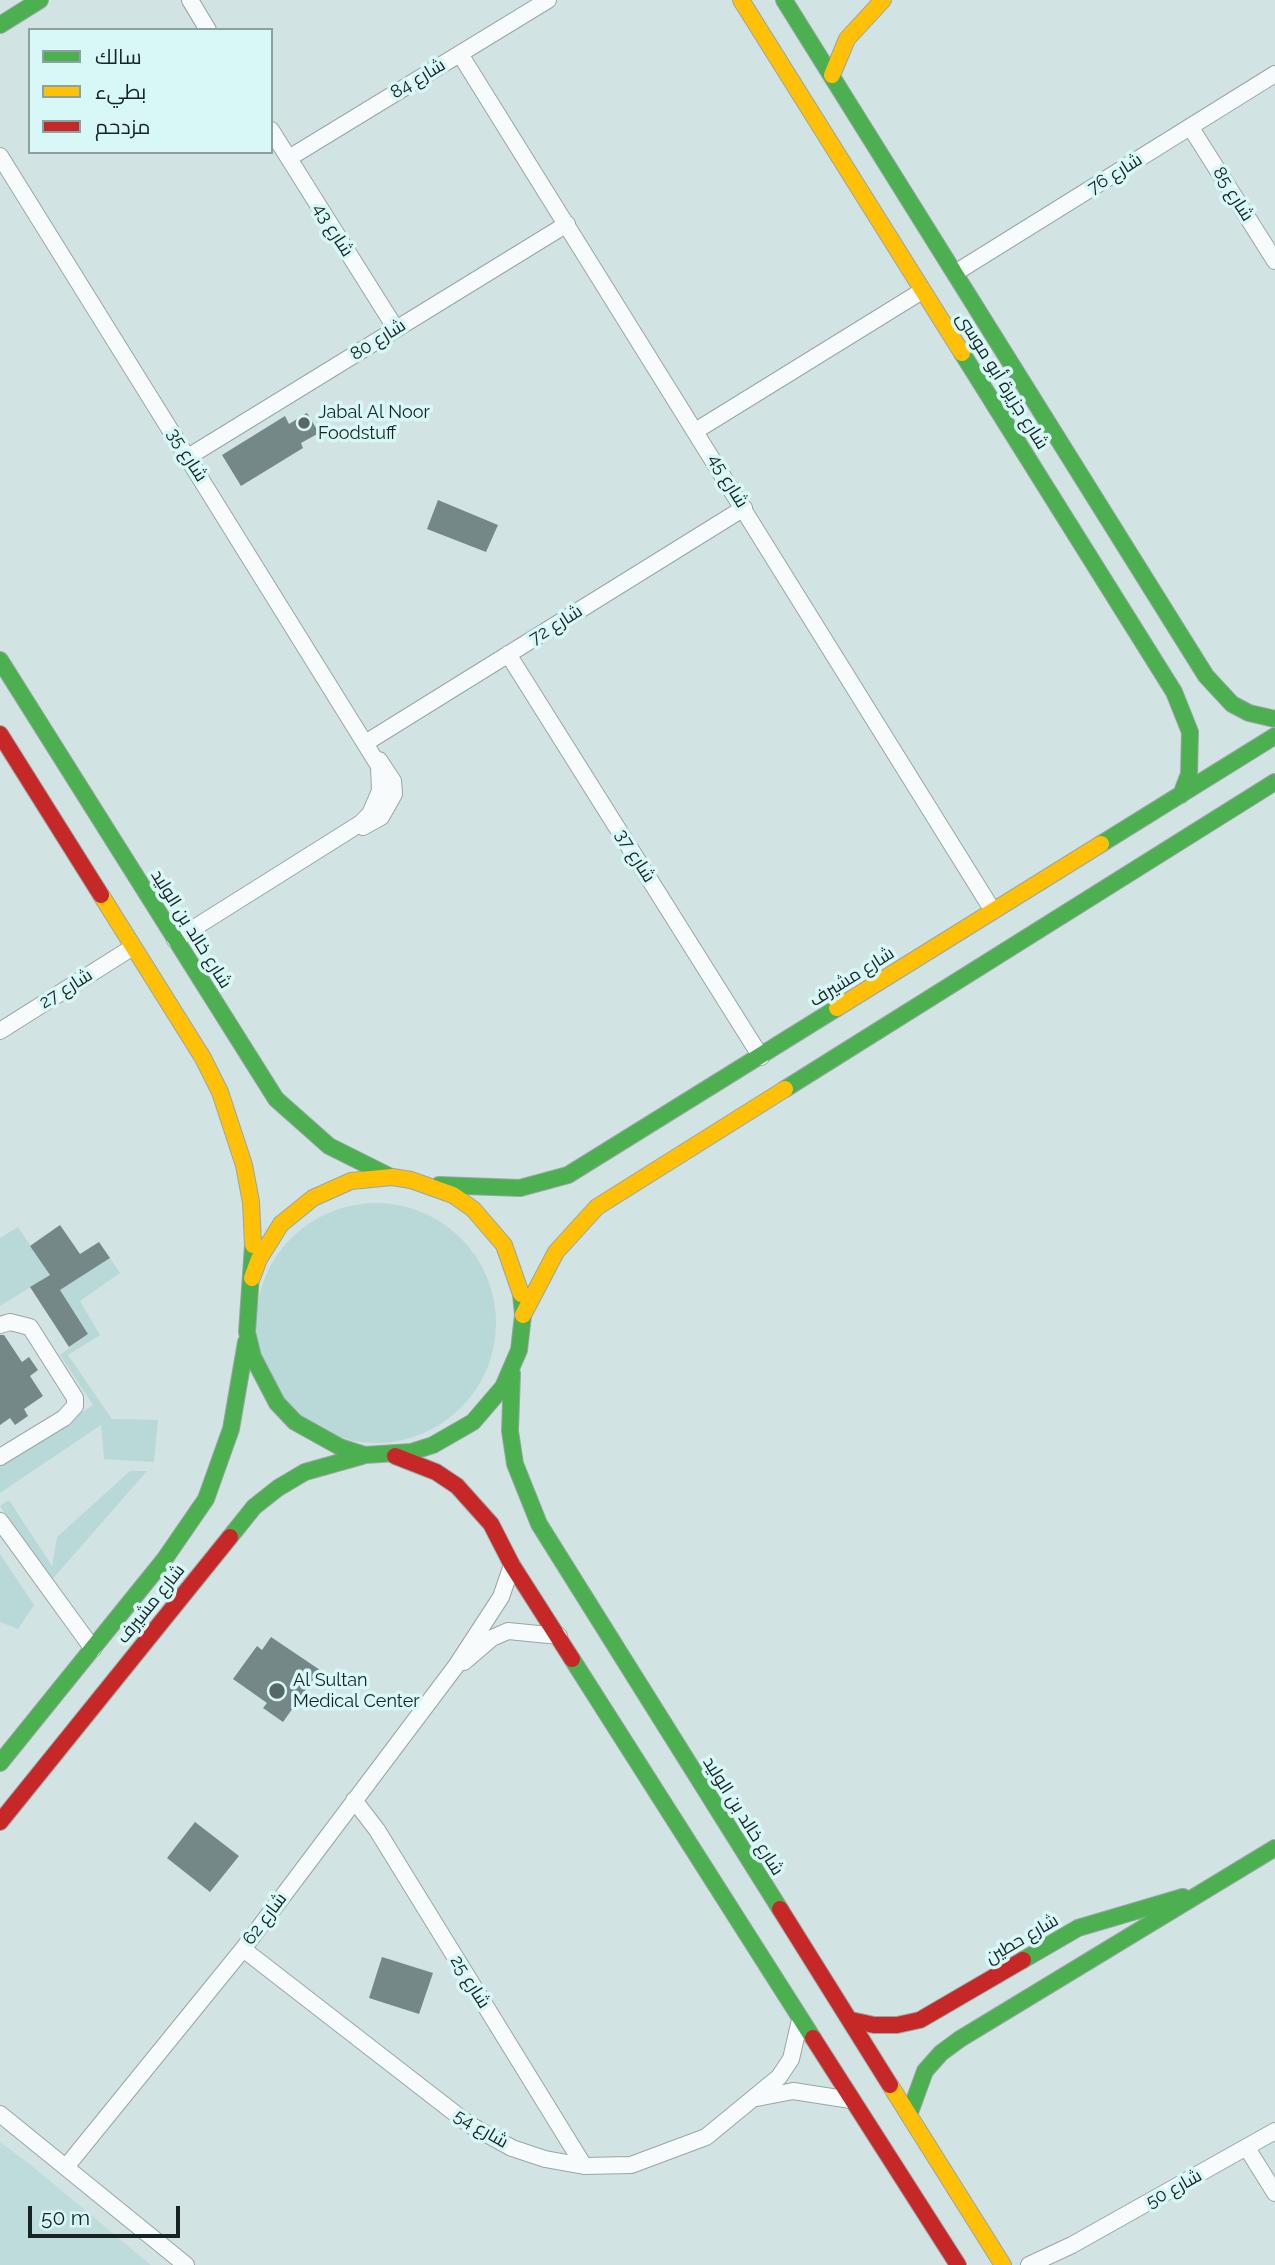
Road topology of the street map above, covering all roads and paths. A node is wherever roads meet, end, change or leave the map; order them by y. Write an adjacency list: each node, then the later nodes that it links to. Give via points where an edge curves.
1 (40, 0): 7 (main road)
2 (190, 0): 8 (street)
3 (548, 0): 9 (street, شارع 84)
4 (741, 0): 19 (main road, شارع جزيرة أبو موسى)
5 (784, 0): 11 (main road, شارع جزيرة أبو موسى)
6 (883, 0): 11 (main road, via 847,39)
7 (0, 25)
8 (207, 28)
9 (460, 54): 15 (street, شارع 84); 16 (street, شارع 45)
10 (1275, 74): 12 (street, شارع 76)
11 (832, 75): 18 (main road, شارع جزيرة أبو موسى)
12 (1191, 128): 17 (street, شارع 85); 18 (street, شارع 76)
13 (273, 133): 15 (street, شارع 43)
14 (0, 156): 22 (street, شارع 35)
15 (289, 158): 20 (street, شارع 43)
16 (567, 224): 20 (street, شارع 80); 21 (street, شارع 45)
17 (1275, 261)
18 (955, 273): 24 (main road, شارع جزيرة أبو موسى)
19 (922, 291): 21 (street); 24 (main road, شارع جزيرة أبو موسى)
20 (396, 329): 22 (street, شارع 80)
21 (697, 430): 23 (street, شارع 45)
22 (188, 457): 30 (street, شارع 35)
23 (744, 508): 25 (street, شارع 72); 33 (street, شارع 45)
24 (1089, 523): 27 (main road, شارع جزيرة أبو موسى, via 1217,691 1249,713); 32 (main road, شارع جزيرة أبو موسى, via 1184,711 1191,753)
25 (508, 654): 30 (street, شارع 72); 37 (street, شارع 37)
26 (0, 660): 34 (main road, شارع خالد بن الوليد)
27 (1275, 719)
28 (0, 734): 35 (main road)
29 (1275, 736): 32 (main road, شارع مشيرف)
30 (371, 748): 34 (street, via 393,781 394,794 381,817)
31 (1275, 782): 41 (main road, via 597,1207 556,1252)
32 (1181, 794): 33 (main road, شارع مشيرف)
33 (993, 911): 37 (main road, شارع مشيرف)
34 (175, 940): 38 (main road, شارع خالد بن الوليد, via 276,1099 328,1146)
35 (133, 947): 36 (street, شارع 27); 40 (main road, via 203,1058 234,1128 251,1202)
36 (0, 1031)
37 (761, 1057): 39 (main road, شارع مشيرف, via 568,1175 520,1188)
38 (392, 1177): 39 (main road); 40 (main road, via 351,1181 313,1198 281,1224)
39 (431, 1185): 41 (main road, via 453,1195 490,1226 514,1267)
40 (252, 1278): 43 (main road)
41 (523, 1315): 44 (main road)
42 (0, 1325): 47 (street, via 10,1322 30,1327 75,1398 75,1406 64,1418)
43 (247, 1332): 46 (main road, via 263,1381 295,1422 316,1436); 51 (main road, شارع مشيرف, via 231,1429 206,1499)
44 (513, 1366): 45 (main road, via 490,1405 473,1422 433,1445); 58 (main road, شارع خالد بن الوليد, via 510,1431 529,1504)
45 (388, 1454): 46 (main road); 49 (main road, شارع خالد بن الوليد, via 424,1466 457,1486 491,1524)
46 (365, 1455): 55 (main road, شارع مشيرف, via 305,1472 254,1507)
47 (0, 1457)
48 (0, 1521): 51 (street)
49 (512, 1565): 50 (main road, شارع خالد بن الوليد); 52 (street, شارع 62, via 501,1597)
50 (559, 1636): 52 (street, شارع 62, via 508,1632 492,1638); 58 (main road, شارع خالد بن الوليد)
51 (93, 1649): 53 (main road, شارع مشيرف)
52 (456, 1666): 54 (street, شارع 62)
53 (0, 1763)
54 (354, 1800): 59 (street, شارع 62); 68 (street, شارع 25, via 377,1830)
55 (0, 1822)
56 (1275, 1848): 57 (main road, شارع حطين)
57 (1216, 1885): 61 (main road, شارع حطين, via 1078,1928 920,2020 897,2025); 65 (main road, شارع حطين, via 940,2053 925,2071)
58 (766, 1925): 60 (main road, شارع خالد بن الوليد); 61 (main road, شارع خالد بن الوليد)
59 (243, 1949): 68 (street, شارع 54, via 470,2125 512,2148); 69 (street, شارع 62)
60 (800, 2020): 62 (street, شارع 54, via 791,2059); 63 (main road, شارع خالد بن الوليد)
61 (851, 2020): 65 (main road, شارع خالد بن الوليد)
62 (755, 2099): 63 (street, شارع 54, via 793,2091); 68 (street, شارع 54, via 706,2137 669,2152 631,2165)
63 (851, 2100): 73 (main road, شارع خالد بن الوليد)
64 (0, 2114): 69 (street)
65 (909, 2115): 74 (main road, شارع خالد بن الوليد)
66 (1275, 2131): 67 (street, شارع 50)
67 (1247, 2148): 70 (street); 71 (street, شارع 50)
68 (584, 2166)
69 (66, 2167): 72 (street)
70 (1275, 2193)
71 (1072, 2245): 75 (street, شارع 50); 76 (street, شارع 50)
72 (186, 2265)
73 (958, 2265)
74 (1003, 2265)
75 (1029, 2265)
76 (1049, 2265)

